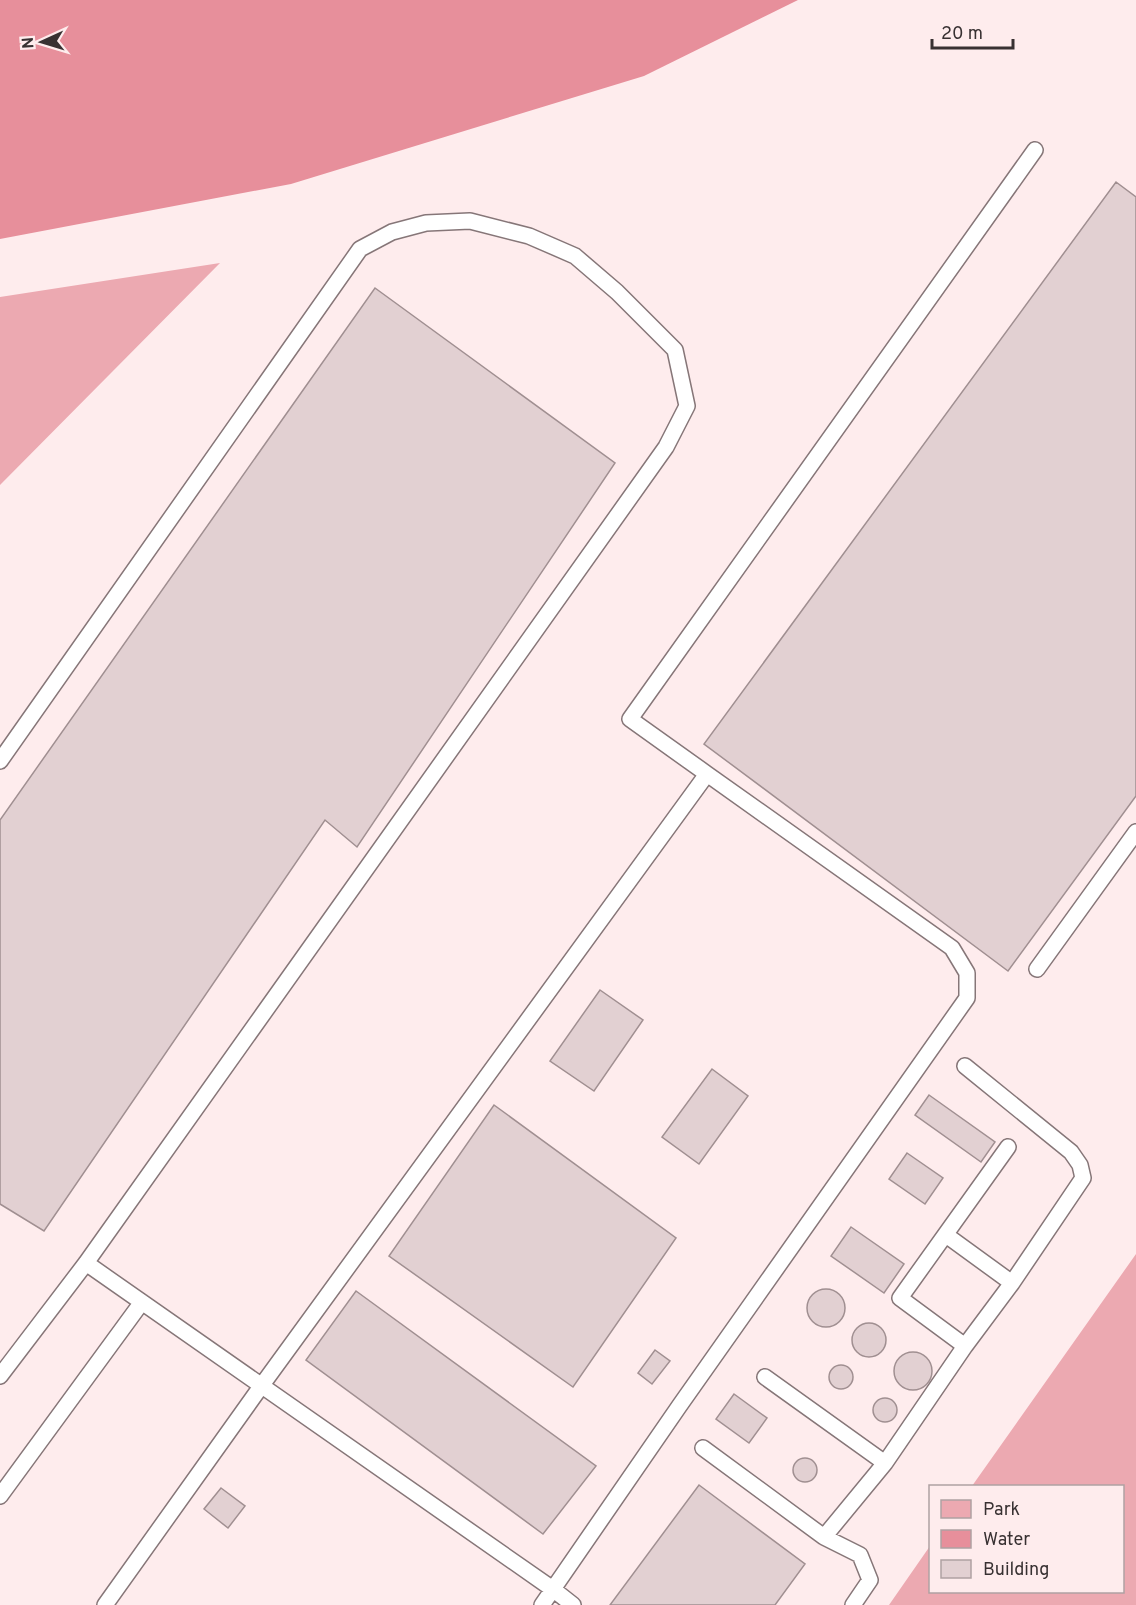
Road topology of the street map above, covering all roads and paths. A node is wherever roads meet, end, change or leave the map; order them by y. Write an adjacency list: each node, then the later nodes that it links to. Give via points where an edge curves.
1 (1035, 150): 3 (lane, via 630,719)
2 (0, 761): 9 (lane, via 360,249 392,232 426,223 471,221 529,236 575,256 675,350 687,406 666,447)
3 (707, 774): 15 (lane); 20 (lane, via 952,948 967,973 966,998)
4 (1136, 832): 5 (lane)
5 (1037, 969)
6 (965, 1066): 10 (lane, via 1071,1152 1083,1178)
7 (1008, 1147): 8 (lane)
8 (946, 1235): 10 (lane); 12 (lane, via 900,1298)
9 (86, 1263): 11 (lane); 13 (lane)
10 (1012, 1283): 12 (lane)
11 (142, 1302): 15 (lane); 18 (lane)
12 (965, 1346): 17 (lane)
13 (0, 1376)
14 (765, 1377): 17 (lane)
15 (262, 1385): 20 (lane); 21 (lane)
16 (703, 1448): 19 (lane)
17 (885, 1463): 19 (lane)
18 (0, 1496)
19 (824, 1537): 24 (lane, via 860,1555 870,1580)
20 (554, 1590): 22 (lane); 23 (lane)
21 (105, 1605)
22 (542, 1605)
23 (573, 1605)
24 (853, 1605)

